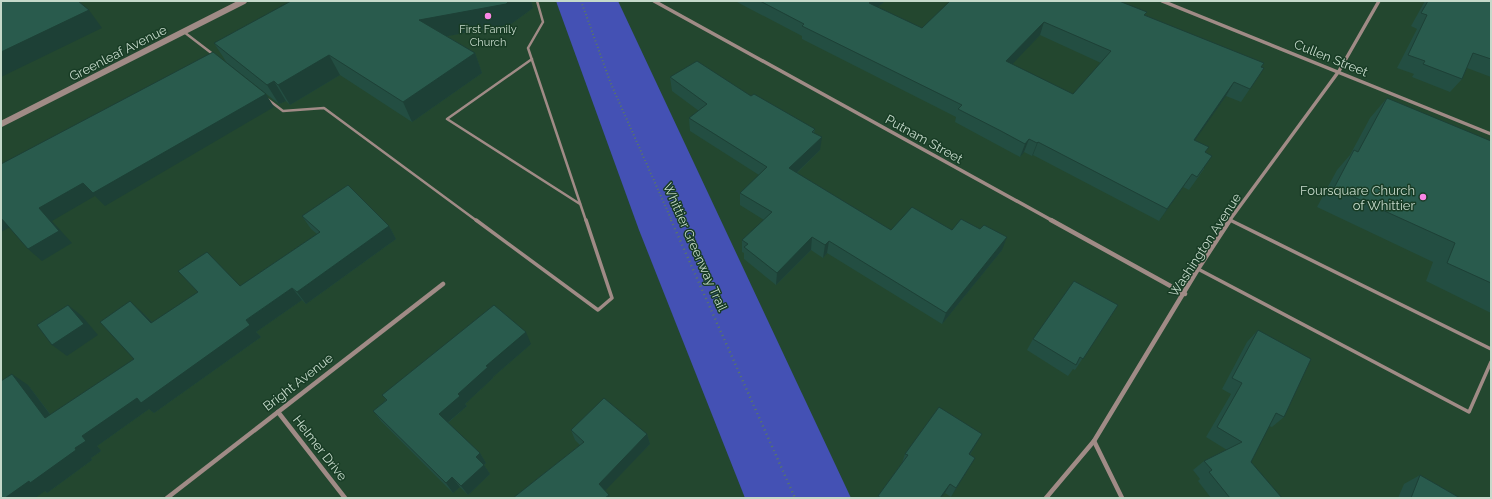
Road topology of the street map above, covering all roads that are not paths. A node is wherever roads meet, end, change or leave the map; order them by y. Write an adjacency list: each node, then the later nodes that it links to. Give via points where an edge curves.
1 (244, 1): 6 (street, Greenleaf Avenue)
2 (537, 1): 8 (lane, via 543,22 528,48)
3 (654, 1): 17 (street, Putnam Street)
4 (1162, 1): 9 (street, Cullen Street)
5 (1379, 1): 9 (street, Washington Avenue)
6 (184, 32): 7 (lane); 11 (street, Greenleaf Avenue)
7 (217, 57)
8 (532, 59): 13 (lane); 13 (lane, via 447,119)
9 (1339, 71): 12 (street, Cullen Street); 14 (street, Washington Avenue)
10 (265, 96): 13 (lane, via 283,111 324,108 598,310 612,298)
11 (1, 124)
12 (1491, 134)
13 (580, 204)
14 (1230, 220): 15 (street, Washington Avenue); 18 (lane)
15 (1198, 269): 17 (street, Washington Avenue); 19 (lane, via 1469,412)
16 (443, 284): 20 (street, Bright Avenue)
17 (1185, 294): 21 (street, Washington Avenue)
18 (1491, 349)
19 (1491, 362)
20 (278, 412): 22 (street, Bright Avenue); 23 (street, Helmer Drive)
21 (1094, 441): 24 (street, Washington Avenue); 25 (street)
22 (167, 498)
23 (345, 498)
24 (1046, 498)
25 (1122, 498)

